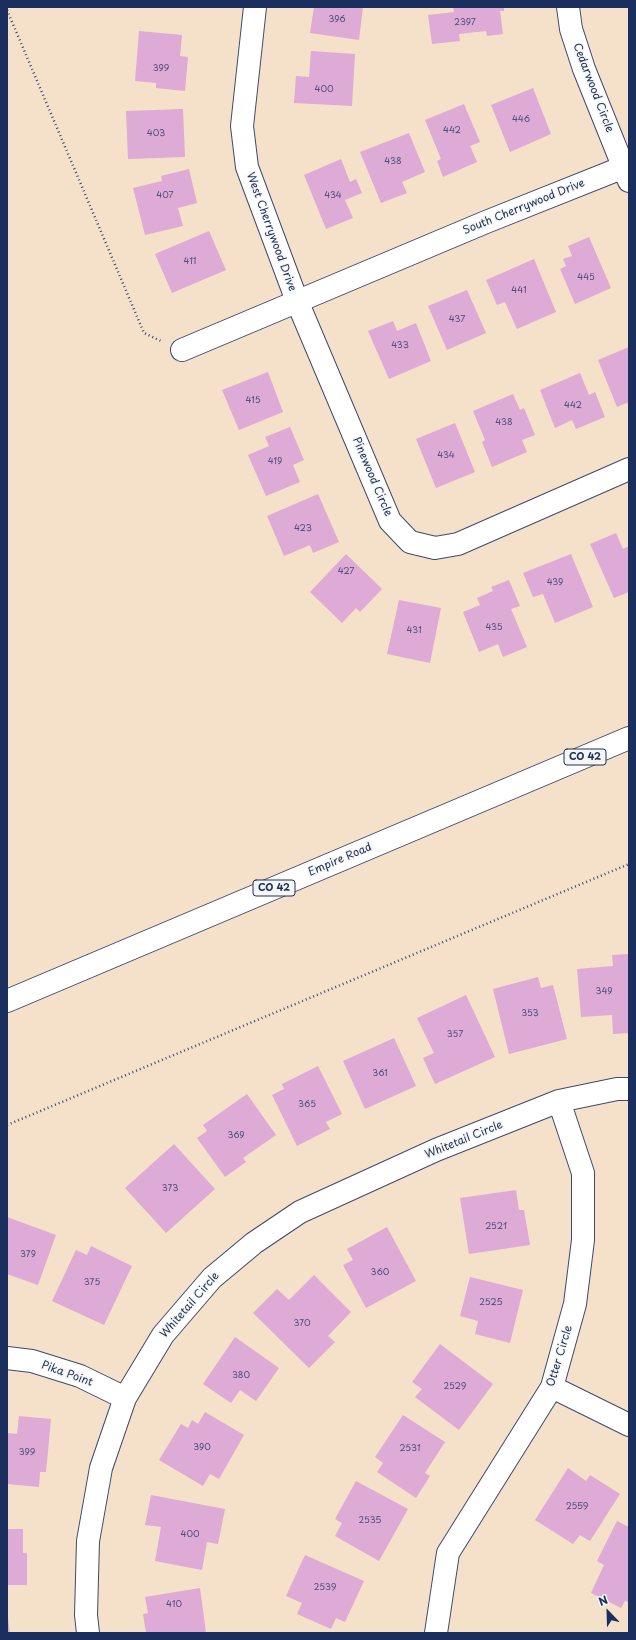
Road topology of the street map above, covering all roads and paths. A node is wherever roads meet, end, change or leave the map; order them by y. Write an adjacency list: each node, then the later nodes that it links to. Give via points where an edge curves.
1 (255, 7): 6 (street, West Cherrywood Drive, via 242,126 247,167)
2 (568, 7): 4 (street, Cedarwood Circle, via 571,29 584,69)
3 (7, 10): 7 (path, via 144,332)
4 (627, 171): 5 (street, South Cherrywood Drive, via 486,222)
5 (419, 250): 6 (street, West Cherrywood Drive)
6 (296, 301): 7 (street); 8 (street, Pinewood Circle, via 390,521 410,542 436,548 458,544)
7 (182, 350)
8 (629, 469)
9 (629, 738): 11 (street, Empire Road / CO 42)
10 (629, 864): 14 (path)
11 (7, 1001)
12 (629, 1089): 13 (street, Whitetail Circle, via 617,1089)
13 (559, 1101): 16 (street, Otter Circle, via 582,1173 582,1240 576,1304); 17 (street, Whitetail Circle, via 436,1150 300,1212 254,1242 212,1278 163,1335)
14 (7, 1125)
15 (7, 1358): 17 (street, Pika Point, via 32,1361 80,1376)
16 (552, 1387): 18 (street); 20 (street, Otter Circle, via 448,1553)
17 (125, 1398): 19 (street, Whitetail Circle, via 102,1468 88,1541)
18 (629, 1425)
19 (88, 1633)
20 (436, 1633)

